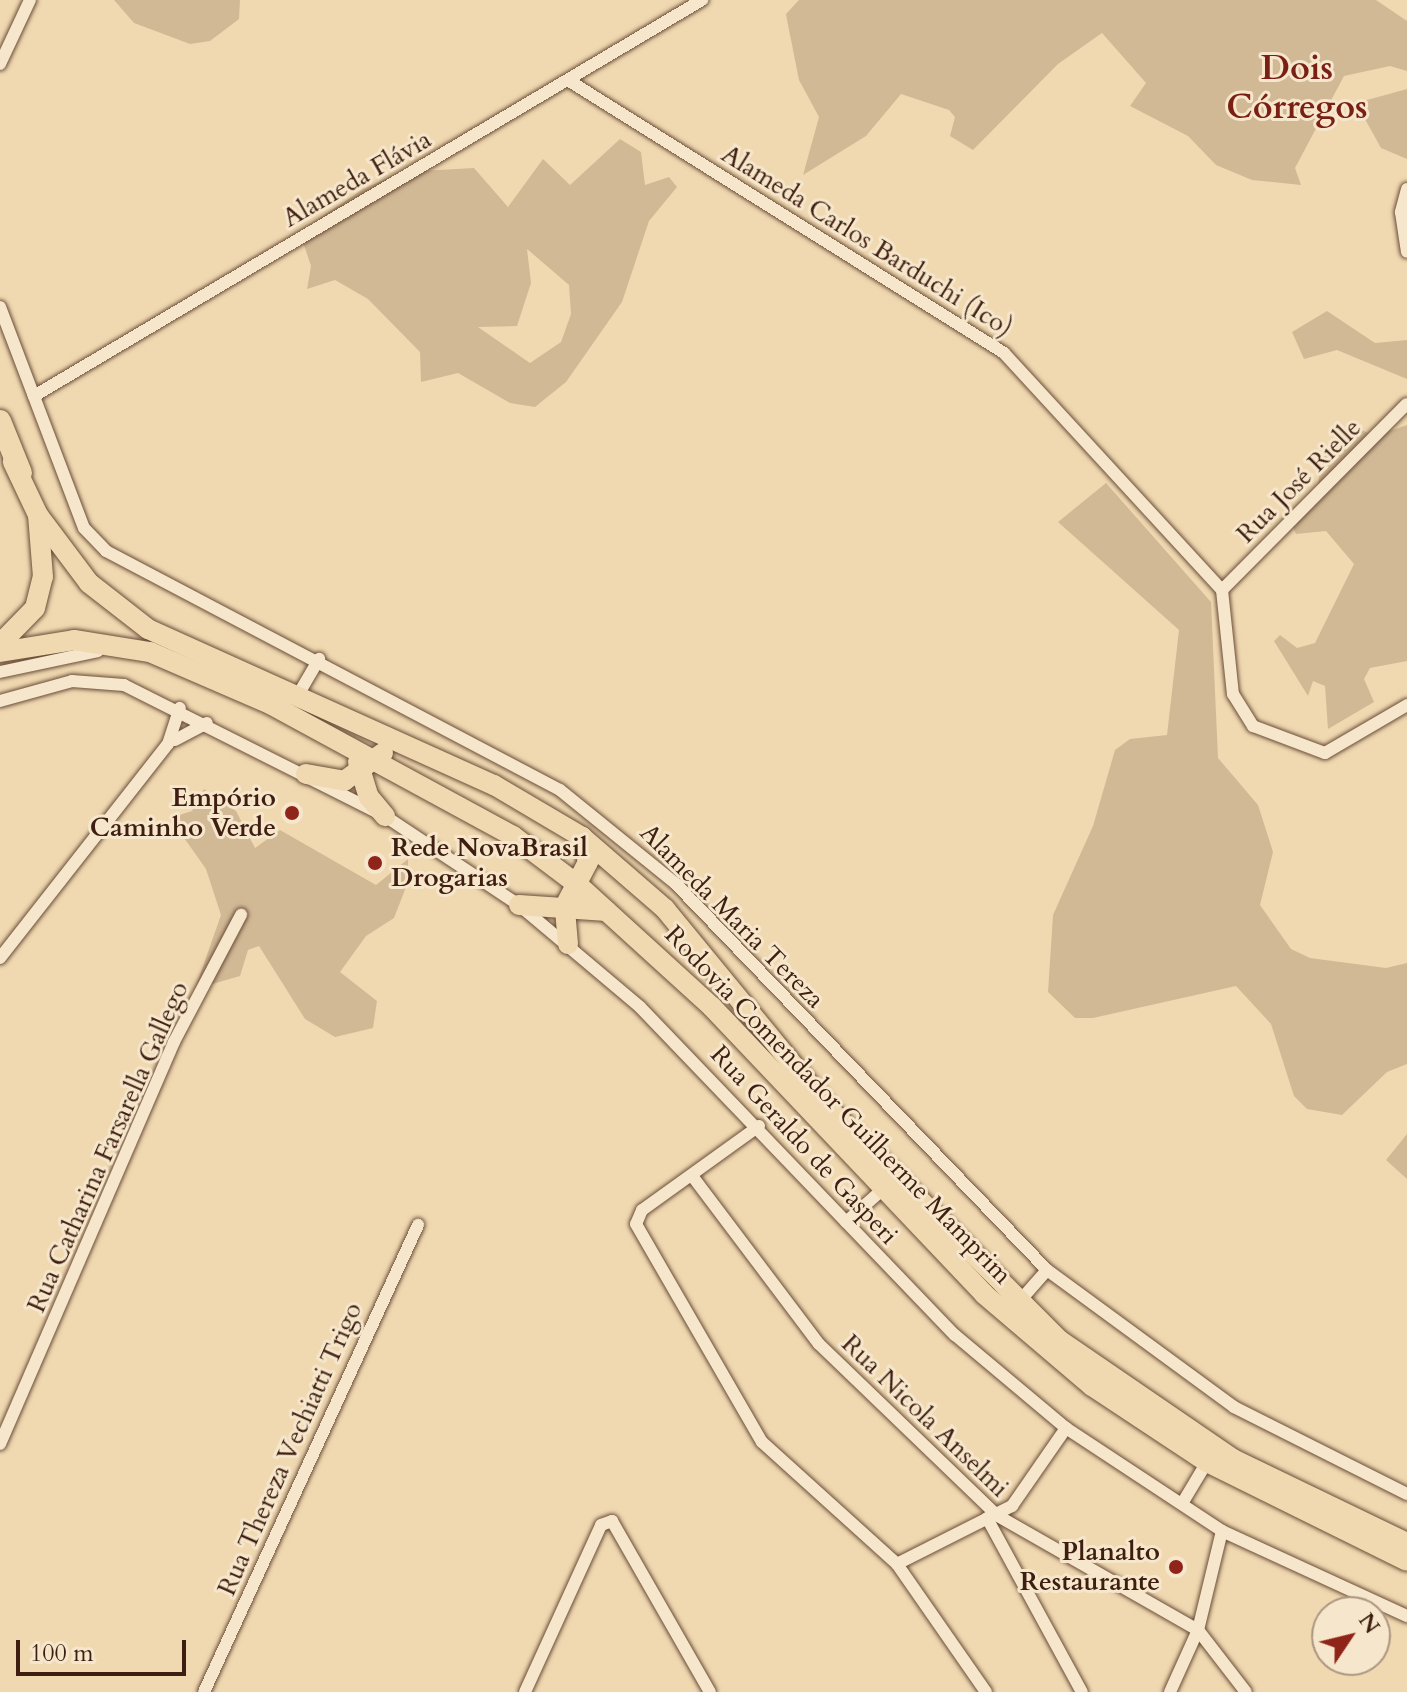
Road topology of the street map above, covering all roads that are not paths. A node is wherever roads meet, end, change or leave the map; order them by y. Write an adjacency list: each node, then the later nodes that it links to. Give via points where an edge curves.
1 (30, 0): 3 (street)
2 (702, 0): 4 (street, Alameda Flávia)
3 (0, 64)
4 (571, 82): 8 (street, Alameda Flávia); 14 (street, Alameda Carlos Barduchi (Ico), via 1004,353)
5 (1407, 189): 6 (street, via 1401,212)
6 (1407, 252)
7 (0, 307): 8 (street, Alameda Maria Tereza)
8 (34, 396): 18 (street, Alameda Maria Tereza, via 84,528 106,551)
9 (1407, 404): 14 (street, Rua José Rielle)
10 (0, 421): 12 (highway)
11 (0, 445): 12 (main road)
12 (21, 473): 13 (main road)
13 (38, 515): 15 (main road, via 45,550 35,608); 20 (main road, Rodovia Comendador Guilherme Mamprim, via 62,553 109,602 184,648)
14 (1222, 590): 22 (street, via 1233,694 1267,735 1310,752 1341,750)
15 (0, 644)
16 (0, 652): 17 (main road, via 74,640)
17 (150, 652): 19 (street, via 68,653); 27 (main road, via 352,747)
18 (319, 659): 20 (street); 30 (street, Alameda Maria Tereza, via 497,753)
19 (0, 672)
20 (298, 695): 26 (main road, Rodovia Comendador Guilherme Mamprim)
21 (0, 701): 23 (street, Rua Geraldo de Gasperi, via 72,681 105,682)
22 (1407, 705)
23 (180, 708): 24 (street, Rua Geraldo de Gasperi); 25 (street, via 182,719)
24 (207, 723): 25 (street); 28 (street, Rua Geraldo de Gasperi)
25 (168, 744): 39 (street)
26 (416, 750): 27 (main road); 31 (main road, Rodovia Comendador Guilherme Mamprim)
27 (368, 764): 28 (main road, via 334,782); 29 (main road); 33 (main road, Rodovia Comendador Guilherme Mamprim, via 513,836)
28 (306, 774): 29 (street, Rua Geraldo de Gasperi)
29 (385, 816): 34 (street, Rua Geraldo de Gasperi)
30 (617, 833): 32 (street); 45 (street, Alameda Maria Tereza, via 719,928)
31 (582, 837): 32 (main road, Rodovia Comendador Guilherme Mamprim); 33 (main road, via 588,862)
32 (601, 853): 46 (main road, Rodovia Comendador Guilherme Mamprim, via 665,909 790,1067)
33 (578, 885): 35 (main road); 36 (main road, Rodovia Comendador Guilherme Mamprim)
34 (519, 905): 35 (main road); 38 (street, Rua Geraldo de Gasperi)
35 (565, 906): 36 (main road); 38 (main road)
36 (607, 911): 42 (main road, Rodovia Comendador Guilherme Mamprim, via 712,1007)
37 (241, 915): 48 (street, Rua Catharina Farsarella Gallego, via 174,1042)
38 (568, 944): 40 (street, Rua Geraldo de Gasperi)
39 (0, 958)
40 (759, 1126): 41 (street); 43 (street, Rua Geraldo de Gasperi)
41 (693, 1177): 52 (street, Rua Nicola Anselmi, via 819,1344); 56 (street, via 637,1213 636,1224 762,1442)
42 (883, 1189): 43 (street); 49 (main road, Rodovia Comendador Guilherme Mamprim, via 1042,1344)
43 (846, 1222): 47 (street, Rua Geraldo de Gasperi, via 955,1335)
44 (418, 1225): 59 (street, Rua Thereza Vechiatti Trigo)
45 (1047, 1270): 46 (street); 50 (street, Alameda Maria Tereza, via 1234,1407)
46 (1018, 1304): 54 (main road, Rodovia Comendador Guilherme Mamprim, via 1105,1376 1221,1451)
47 (1066, 1428): 51 (street, Rua Geraldo de Gasperi); 52 (street)
48 (0, 1444)
49 (1207, 1462): 51 (street); 55 (main road, Rodovia Comendador Guilherme Mamprim)
50 (1407, 1494)
51 (1183, 1502): 53 (street, Rua Geraldo de Gasperi)
52 (993, 1517): 56 (street); 58 (street, Rua Nicola Anselmi); 63 (street)
53 (1222, 1531): 57 (street, Rua Geraldo de Gasperi); 58 (street)
54 (1407, 1543)
55 (1407, 1561)
56 (897, 1564): 62 (street)
57 (1407, 1616)
58 (1198, 1630): 64 (street); 65 (street, Rua Nicola Anselmi)
59 (204, 1692)
60 (525, 1692): 61 (street, via 601,1525 612,1521)
61 (710, 1692)
62 (986, 1692)
63 (1082, 1692)
64 (1170, 1692)
65 (1246, 1692)

